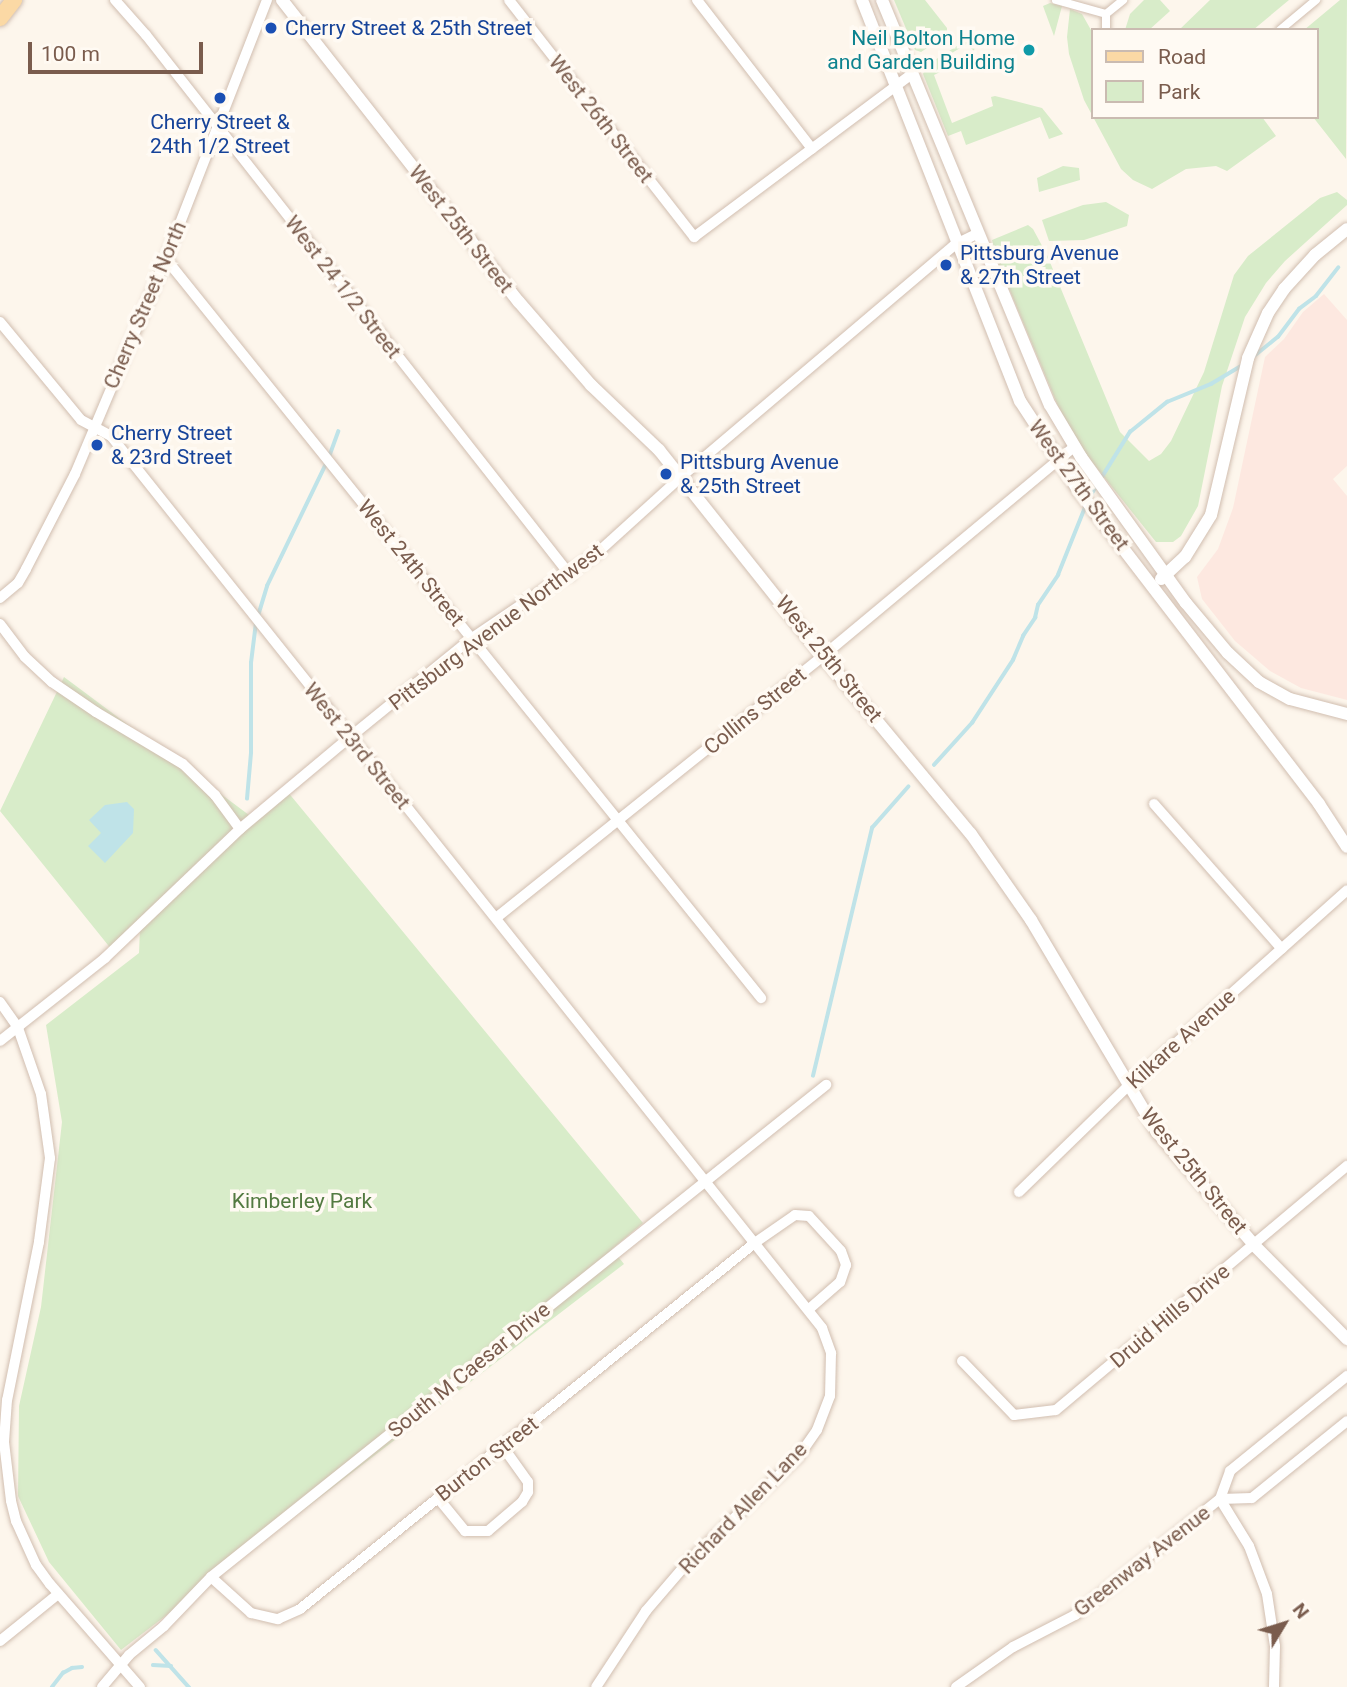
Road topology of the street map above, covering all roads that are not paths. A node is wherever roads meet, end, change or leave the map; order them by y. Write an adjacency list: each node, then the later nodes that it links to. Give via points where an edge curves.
1 (14, 0): 13 (main road)
2 (115, 0): 18 (street, West 24 1/2 Street)
3 (267, 0): 18 (street, Cherry Street North)
4 (282, 0): 28 (street, West 25th Street, via 519,302 591,385 643,432)
5 (509, 0): 19 (street, West 26th Street, via 694,237)
6 (697, 0): 19 (street)
7 (862, 0): 17 (street, West 27th Street)
8 (882, 0): 16 (street, West 27th Street)
9 (1056, 0): 12 (street)
10 (1123, 0): 12 (street)
11 (1316, 0): 15 (street)
12 (1107, 14): 14 (street)
13 (0, 18)
14 (1107, 28)
15 (1282, 28)
16 (912, 74): 17 (street); 21 (street, West 27th Street)
17 (896, 84): 19 (street); 22 (street, West 27th Street)
18 (218, 128): 23 (street, Cherry Street North); 29 (street, West 24 1/2 Street)
19 (812, 149)
20 (1347, 229): 30 (street, via 1315,255 1268,313 1248,358 1211,515 1199,538)
21 (979, 233): 22 (street, Pittsburg Avenue Northwest); 26 (street, West 27th Street, via 1050,405)
22 (956, 244): 27 (street, West 27th Street, via 1020,401); 28 (street, Pittsburg Avenue Northwest)
23 (166, 259): 25 (street, Cherry Street North); 34 (street, West 24th Street)
24 (0, 322): 25 (street, West 23rd Street, via 81,420)
25 (94, 424): 32 (street, Cherry Street North, via 57,513 18,583); 37 (street, West 23rd Street, via 111,436)
26 (1074, 447): 27 (street, Collins Street); 30 (street, West 27th Street)
27 (1056, 460): 31 (street, West 27th Street); 35 (street, Collins Street)
28 (681, 477): 29 (street, Pittsburg Avenue Northwest); 35 (street, West 25th Street)
29 (570, 575): 34 (street, Pittsburg Avenue Northwest)
30 (1166, 575): 31 (street); 36 (street, West 27th Street, via 1228,653 1259,682 1290,699)
31 (1153, 586): 41 (street, West 27th Street)
32 (0, 598)
33 (0, 624): 40 (street, via 52,682 183,764 215,795)
34 (472, 638): 37 (street, Pittsburg Avenue Northwest); 39 (street, West 24th Street)
35 (823, 656): 39 (street, Collins Street); 50 (street, West 25th Street, via 971,834 1031,920)
36 (1347, 714)
37 (349, 738): 40 (street, Pittsburg Avenue Northwest); 43 (street, West 23rd Street)
38 (1154, 804): 44 (street)
39 (617, 822): 43 (street, Collins Street); 45 (street, West 24th Street)
40 (240, 829): 47 (street, Pittsburg Avenue Northwest, via 105,958)
41 (1347, 847)
42 (1347, 890): 44 (street, Kilkare Avenue)
43 (496, 918): 52 (street, West 23rd Street)
44 (1282, 949): 50 (street, Kilkare Avenue)
45 (761, 998)
46 (0, 1002): 47 (street)
47 (18, 1028): 48 (street, Pittsburg Avenue Northwest); 60 (street, via 41,1094 50,1158 39,1242)
48 (0, 1041)
49 (826, 1085): 52 (street, South M Caesar Drive)
50 (1127, 1087): 53 (street, Kilkare Avenue); 55 (street, West 25th Street, via 1157,1132)
51 (1347, 1166): 55 (street, Druid Hills Drive)
52 (706, 1180): 54 (street, Richard Allen Lane); 65 (street, South M Caesar Drive)
53 (1019, 1192)
54 (756, 1242): 56 (street, Richard Allen Lane); 56 (street, Burton Street, via 795,1215 809,1216 841,1251 846,1265 840,1282); 62 (street, Burton Street)
55 (1255, 1246): 57 (street, West 25th Street); 58 (street, Druid Hills Drive, via 1056,1410 1014,1415)
56 (810, 1308): 71 (street, Richard Allen Lane, via 831,1353 830,1396 817,1430 798,1457 688,1562 646,1611)
57 (1347, 1339)
58 (962, 1361)
59 (1347, 1376): 64 (street, Greenway Avenue, via 1230,1471)
60 (3, 1399): 66 (street, via 4,1443 16,1521 36,1564)
61 (1347, 1421): 64 (street, Greenway Avenue, via 1252,1498)
62 (503, 1447): 63 (street, Burton Street); 63 (street, via 528,1482 528,1492 488,1531 465,1531)
63 (438, 1498): 65 (street, Burton Street, via 300,1609 278,1619 251,1612)
64 (1220, 1499): 72 (street, Greenway Avenue, via 1075,1615 1013,1647); 73 (street, via 1249,1546 1266,1594 1275,1646)
65 (211, 1577): 68 (street, South M Caesar Drive)
66 (58, 1594): 67 (street); 68 (street)
67 (0, 1641)
68 (121, 1666): 69 (street, South M Caesar Drive); 70 (street)
69 (102, 1687)
70 (140, 1687)
71 (596, 1687)
72 (956, 1687)
73 (1274, 1687)

